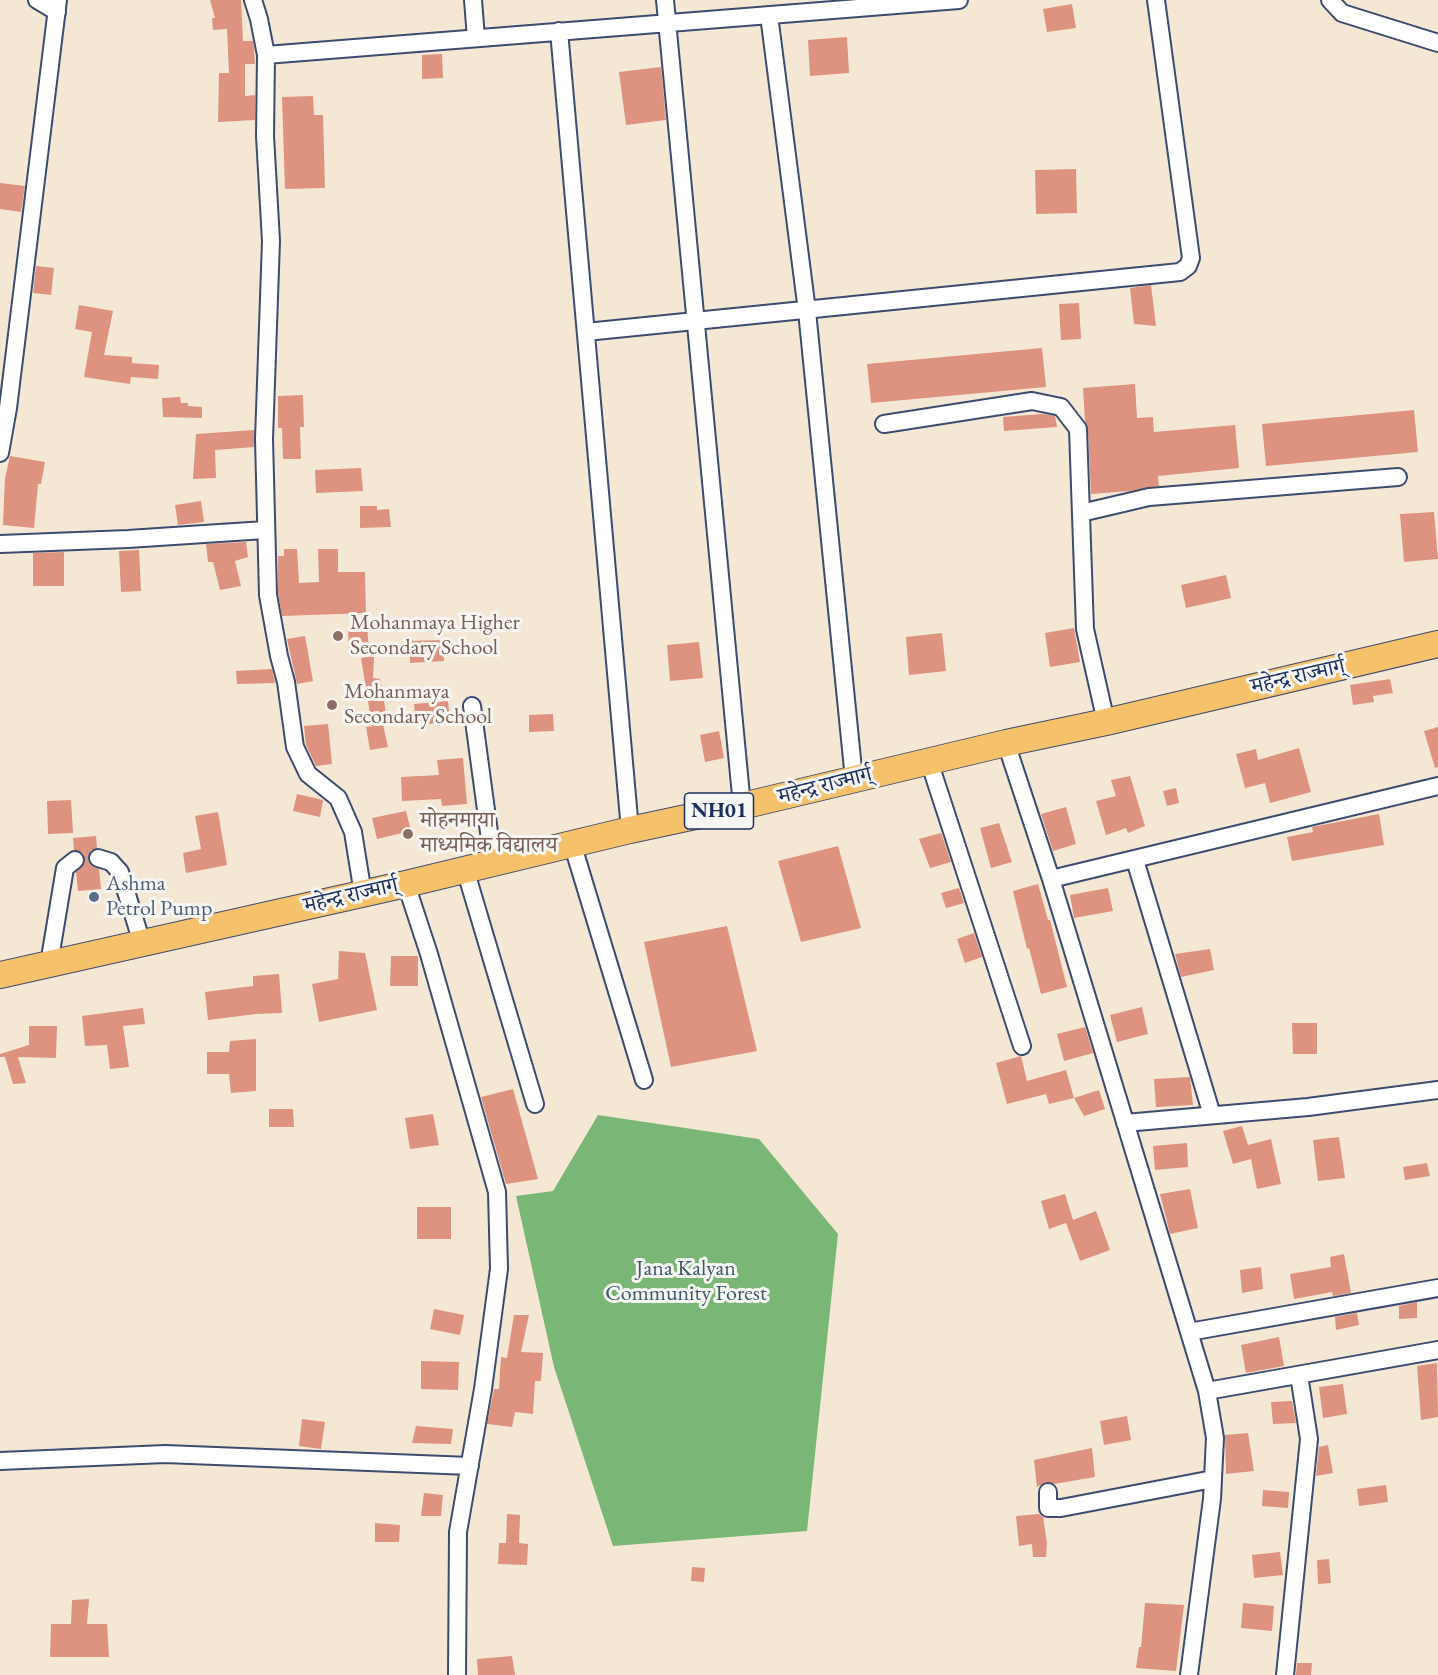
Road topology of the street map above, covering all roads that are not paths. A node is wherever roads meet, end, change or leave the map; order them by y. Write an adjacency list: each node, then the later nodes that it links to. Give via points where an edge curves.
1 (37, 0): 8 (street)
2 (253, 0): 14 (street)
3 (473, 0): 12 (street)
4 (665, 0): 10 (street)
5 (959, 0): 9 (street)
6 (1156, 0): 15 (street, via 1191,258 1188,267 1180,272)
7 (1330, 0): 13 (street, via 1342,13)
8 (57, 6): 19 (street)
9 (769, 15): 10 (street); 15 (street)
10 (666, 23): 11 (street); 16 (street)
11 (560, 32): 12 (street); 17 (street)
12 (476, 38): 14 (street)
13 (1438, 43)
14 (266, 55): 22 (street, via 270,253)
15 (807, 311): 16 (street); 29 (street)
16 (695, 321): 17 (street); 31 (street)
17 (586, 332): 32 (street)
18 (884, 424): 21 (street, via 1032,401 1061,407 1078,429)
19 (0, 453)
20 (1398, 477): 21 (street, via 1149,497)
21 (1081, 513): 26 (street, via 1085,629)
22 (265, 530): 23 (street); 41 (street, via 268,595 295,747 308,774 338,798 353,832)
23 (0, 544)
24 (1438, 644): 26 (highway, महेन्द्र राज्मार्ग् / NH01)
25 (472, 706): 37 (street)
26 (1106, 722): 27 (highway, महेन्द्र राज्मार्ग् / NH01)
27 (1006, 743): 28 (highway, महेन्द्र राज्मार्ग् / NH01); 39 (street)
28 (929, 761): 29 (highway, महेन्द्र राज्मार्ग् / NH01); 45 (street)
29 (855, 779): 31 (highway, महेन्द्र राज्मार्ग् / NH01)
30 (1438, 786): 36 (street)
31 (742, 806): 32 (highway, महेन्द्र राज्मार्ग् / NH01)
32 (630, 830): 33 (highway, महेन्द्र राज्मार्ग् / NH01)
33 (572, 843): 37 (highway, महेन्द्र राज्मार्ग् / NH01); 46 (street)
34 (98, 858): 42 (street, via 111,862 120,872)
35 (75, 860): 43 (street, via 65,868)
36 (1136, 860): 39 (street); 49 (street)
37 (493, 862): 38 (highway, महेन्द्र राज्मार्ग् / NH01)
38 (465, 869): 40 (highway, महेन्द्र राज्मार्ग् / NH01); 48 (street)
39 (1051, 879): 50 (street)
40 (406, 884): 41 (highway, महेन्द्र राज्मार्ग् / NH01); 57 (street, via 497,1192 499,1269)
41 (363, 894): 42 (highway, महेन्द्र राज्मार्ग् / NH01)
42 (142, 943): 43 (highway, महेन्द्र राज्मार्ग् / NH01)
43 (49, 964): 44 (highway, महेन्द्र राज्मार्ग् / NH01)
44 (0, 975)
45 (1022, 1046)
46 (644, 1080)
47 (1438, 1090): 49 (street)
48 (535, 1104)
49 (1212, 1115): 50 (street)
50 (1125, 1123): 52 (street)
51 (1438, 1288): 52 (street)
52 (1189, 1332): 55 (street)
53 (1438, 1350): 54 (street)
54 (1299, 1375): 55 (street); 62 (street, via 1309,1439)
55 (1207, 1391): 58 (street, via 1215,1438)
56 (0, 1461): 57 (street, via 165,1454)
57 (470, 1466): 60 (street, via 458,1532)
58 (1213, 1479): 59 (street, via 1061,1508 1048,1508); 61 (street)
59 (1048, 1492)
60 (458, 1675)
61 (1189, 1675)
62 (1285, 1675)

